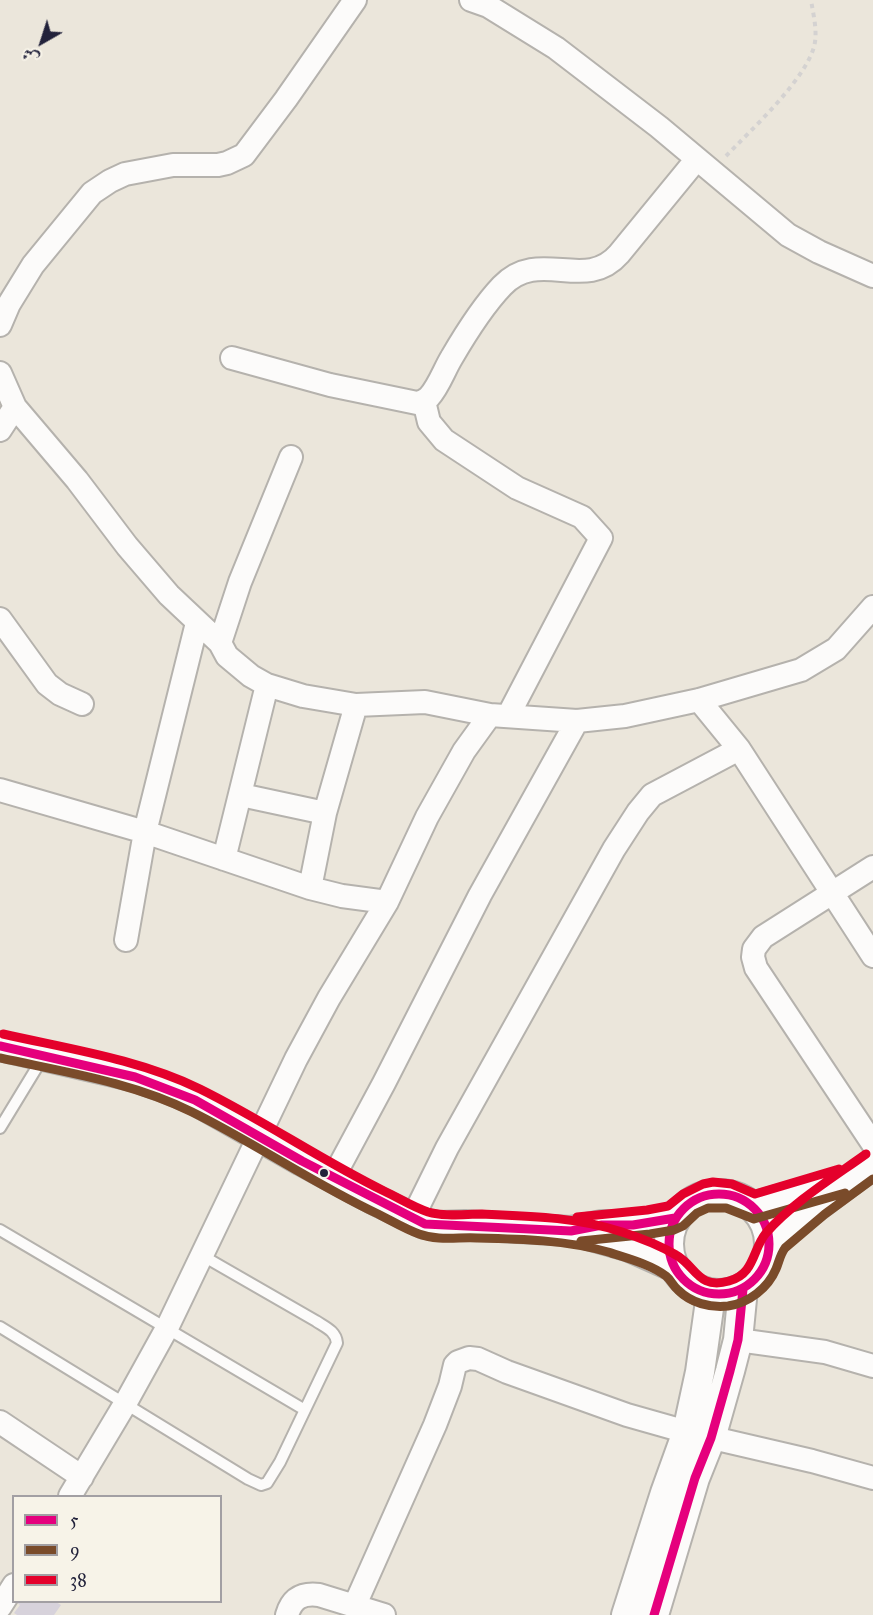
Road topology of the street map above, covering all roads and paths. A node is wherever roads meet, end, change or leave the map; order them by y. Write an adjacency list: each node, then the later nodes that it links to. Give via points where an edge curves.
1 (355, 0): 6 (street, via 244,155 218,165 167,166 125,174 92,192 33,265)
2 (471, 0): 4 (street, via 488,6 556,48)
3 (811, 0): 4 (path, via 815,42 811,55 784,93)
4 (704, 166): 5 (street, via 788,235); 9 (street, via 605,266 590,272 526,270 512,277 468,331)
5 (873, 276)
6 (0, 325)
7 (232, 358): 9 (street, via 330,385 417,403)
8 (0, 374): 10 (street)
9 (424, 401): 21 (street, via 429,422 444,440 517,488 582,517 601,538)
10 (15, 407): 11 (street); 15 (street, via 147,569)
11 (0, 430)
12 (291, 457): 16 (street, via 240,582)
13 (873, 607): 18 (street, via 836,650 801,670)
14 (0, 619): 19 (street, via 48,684)
15 (197, 623): 16 (street); 27 (street)
16 (220, 643): 17 (street, via 227,656)
17 (267, 685): 20 (street); 25 (street)
18 (699, 700): 22 (street, via 625,716); 23 (street)
19 (82, 704)
20 (356, 705): 21 (street, via 425,702); 26 (street)
21 (499, 715): 22 (street); 32 (street, via 464,751)
22 (577, 721): 41 (street, via 480,895)
23 (739, 749): 31 (street); 43 (street, via 652,795 638,813 614,849 447,1148)
24 (0, 790): 27 (street)
25 (241, 795): 26 (street); 28 (street)
26 (325, 813): 30 (street)
27 (145, 832): 28 (street); 33 (street)
28 (224, 858): 30 (street)
29 (873, 867): 31 (street)
30 (310, 888): 32 (street)
31 (832, 893): 34 (street); 39 (street, via 763,937 756,944 753,957 773,996)
32 (387, 902): 38 (street, via 329,998)
33 (126, 940)
34 (873, 956)
35 (0, 1046): 36 (street)
36 (44, 1056): 37 (lane); 38 (street, via 166,1088)
37 (0, 1128)
38 (260, 1137): 41 (street); 48 (street)
39 (873, 1144)
40 (863, 1170): 42 (street, via 820,1189); 47 (street, via 789,1227)
41 (333, 1178): 43 (street)
42 (753, 1207): 44 (street, via 740,1198 709,1195 694,1200); 47 (street, via 766,1225)
43 (413, 1217): 46 (street, via 439,1226)
44 (675, 1218): 46 (street); 49 (street, via 669,1237)
45 (0, 1230): 53 (lane)
46 (571, 1231): 49 (street, via 627,1245)
47 (770, 1247): 50 (street, via 762,1271)
48 (203, 1256): 53 (street); 57 (lane, via 336,1336 337,1343)
49 (674, 1267): 51 (street, via 696,1289)
50 (743, 1289): 51 (street); 54 (street)
51 (711, 1294): 59 (street, via 700,1372)
52 (0, 1327): 56 (lane)
53 (167, 1328): 56 (street); 57 (lane)
54 (738, 1340): 55 (street, via 825,1352); 59 (street)
55 (873, 1366)
56 (125, 1404): 57 (lane, via 261,1485 273,1476); 60 (street)
57 (305, 1410)
58 (0, 1422): 60 (street)
59 (699, 1435): 61 (street); 64 (street, via 627,1415 478,1359 458,1362 435,1425); 68 (street, via 665,1492); 69 (street, via 695,1478)
60 (82, 1477): 62 (street)
61 (873, 1478)
62 (71, 1495)
63 (12, 1588): 65 (street)
64 (354, 1606): 66 (street, via 319,1595 301,1595 294,1599); 67 (street)
65 (0, 1607)
66 (287, 1615)
67 (384, 1615)
68 (626, 1615)
69 (654, 1615)

